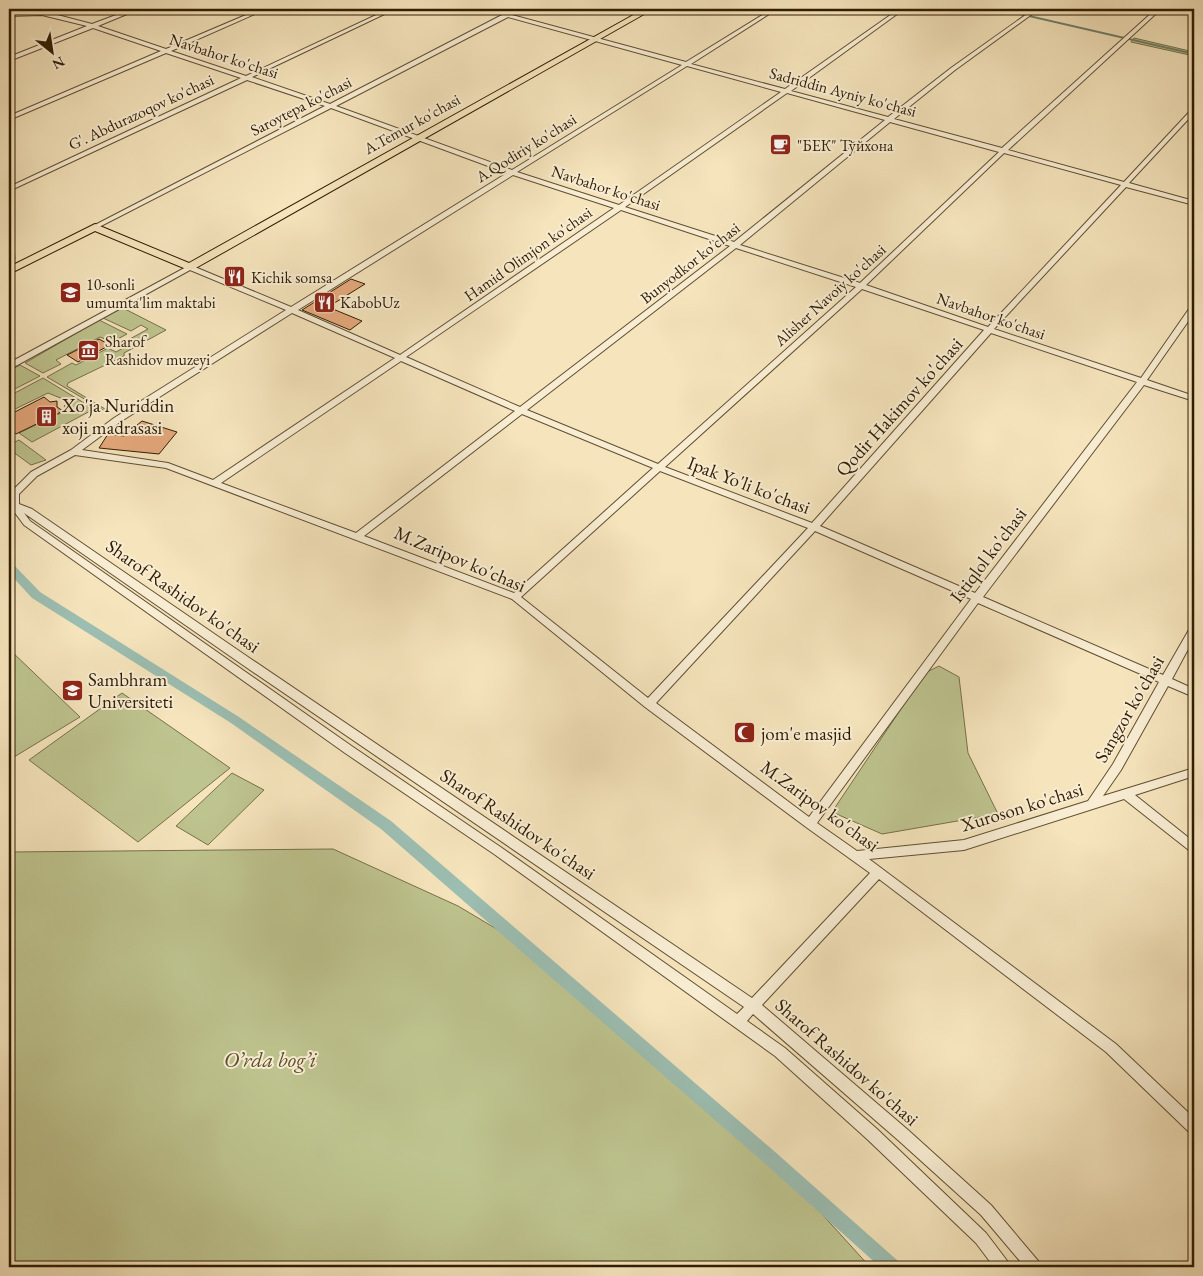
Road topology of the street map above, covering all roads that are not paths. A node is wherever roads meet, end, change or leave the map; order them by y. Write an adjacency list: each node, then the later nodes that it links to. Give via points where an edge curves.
1 (136, 9): 13 (street)
2 (264, 9): 15 (street)
3 (393, 9): 18 (street, G'. Abdurazoqov ko'chasi)
4 (484, 9): 12 (street, Sadriddin Ayniy ko'chasi)
5 (519, 9): 12 (street, Saroytepa ko'chasi)
6 (649, 9): 14 (main road, A.Temur ko'chasi)
7 (775, 9): 17 (street, A.Qodiriy ko'chasi)
8 (902, 9): 19 (street, Hamid Olimjon ko'chasi)
9 (1037, 9): 23 (street, Bunyodkor ko'chasi)
10 (1159, 9): 25 (street, Alisher Navoiy ko'chasi)
11 (9, 14): 13 (street, Navbahor ko'chasi, via 42,13)
12 (507, 15): 14 (street, Sadriddin Ayniy ko'chasi); 20 (street, Saroytepa ko'chasi)
13 (92, 26): 15 (street, Navbahor ko'chasi); 16 (street)
14 (596, 39): 17 (street, Sadriddin Ayniy ko'chasi); 24 (main road, A.Temur ko'chasi)
15 (165, 51): 18 (street, Navbahor ko'chasi); 22 (street)
16 (9, 57)
17 (688, 64): 19 (street, Sadriddin Ayniy ko'chasi); 26 (street, A.Qodiriy ko'chasi)
18 (247, 78): 20 (street, Navbahor ko'chasi); 28 (street, G'. Abdurazoqov ko'chasi)
19 (787, 92): 23 (street, Sadriddin Ayniy ko'chasi); 30 (street, Hamid Olimjon ko'chasi)
20 (331, 106): 24 (street, Navbahor ko'chasi); 31 (street, Saroytepa ko'chasi)
21 (1194, 110): 27 (street, Qodir Hakimov ko'chasi)
22 (9, 118)
23 (890, 119): 25 (street, Sadriddin Ayniy ko'chasi); 32 (street, Bunyodkor ko'chasi)
24 (417, 139): 26 (street, Navbahor ko'chasi); 33 (main road, A.Temur ko'chasi)
25 (1004, 150): 27 (street, Sadriddin Ayniy ko'chasi); 35 (street, Alisher Navoiy ko'chasi)
26 (513, 172): 30 (street, Navbahor ko'chasi); 37 (street, A.Qodiriy ko'chasi)
27 (1124, 184): 29 (street, Sadriddin Ayniy ko'chasi); 38 (street, Qodir Hakimov ko'chasi)
28 (9, 189)
29 (1194, 203)
30 (620, 206): 32 (street, Navbahor ko'chasi); 39 (street, Hamid Olimjon ko'chasi)
31 (95, 227): 33 (main road); 34 (main road)
32 (736, 245): 35 (street, Navbahor ko'chasi); 43 (street, Bunyodkor ko'chasi)
33 (190, 266): 37 (street, Ipak Yo'li ko'chasi); 40 (street)
34 (9, 271)
35 (861, 286): 38 (street, Navbahor ko'chasi); 45 (street, Alisher Navoiy ko'chasi)
36 (1194, 308): 41 (street, Istiqlol ko'chasi)
37 (292, 310): 39 (street, Ipak Yo'li ko'chasi); 44 (street, A.Qodiriy ko'chasi, via 117,420)
38 (990, 329): 41 (street, Navbahor ko'chasi); 48 (street, Qodir Hakimov ko'chasi)
39 (402, 358): 43 (street, Ipak Yo'li ko'chasi); 46 (street, Hamid Olimjon ko'chasi)
40 (9, 366)
41 (1142, 382): 42 (street, Navbahor ko'chasi); 51 (street, Istiqlol ko'chasi)
42 (1194, 400)
43 (521, 411): 45 (street, Ipak Yo'li ko'chasi); 49 (street, Bunyodkor ko'chasi)
44 (74, 452): 46 (street, M.Zaripov ko'chasi, via 168,466); 47 (street, via 34,474 14,493)
45 (658, 467): 48 (street, Ipak Yo'li ko'chasi); 50 (street, Alisher Navoiy ko'chasi)
46 (216, 483): 49 (street, M.Zaripov ko'chasi)
47 (15, 506): 63 (street, Sharof Rashidov ko'chasi, via 29,511); 64 (street, via 27,523 103,578 498,851)
48 (814, 527): 51 (street, Ipak Yo'li ko'chasi); 55 (street, Qodir Hakimov ko'chasi)
49 (357, 536): 50 (street, M.Zaripov ko'chasi)
50 (515, 597): 55 (street, M.Zaripov ko'chasi)
51 (976, 599): 53 (street, Ipak Yo'li ko'chasi); 59 (street, Istiqlol ko'chasi)
52 (1194, 630): 53 (street, Sangzor ko'chasi)
53 (1166, 680): 54 (street, Ipak Yo'li ko'chasi); 58 (street, Sangzor ko'chasi)
54 (1194, 693)
55 (649, 704): 59 (street, M.Zaripov ko'chasi)
56 (1194, 772): 57 (street, Xuroson ko'chasi)
57 (1126, 794): 58 (street, Xuroson ko'chasi); 60 (street)
58 (1092, 804): 61 (street, Xuroson ko'chasi, via 964,844)
59 (810, 824): 61 (street, M.Zaripov ko'chasi)
60 (1194, 848)
61 (856, 856): 62 (street, M.Zaripov ko'chasi)
62 (878, 872): 63 (street, M.Zaripov ko'chasi); 65 (street, M.Zaripov ko'chasi, via 1112,1048)
63 (753, 1006): 64 (street, M.Zaripov ko'chasi); 67 (street, Sharof Rashidov ko'chasi, via 986,1210)
64 (738, 1022): 66 (street, via 780,1052 872,1134 981,1238)
65 (1194, 1127)
66 (1003, 1267)
67 (1034, 1267)

